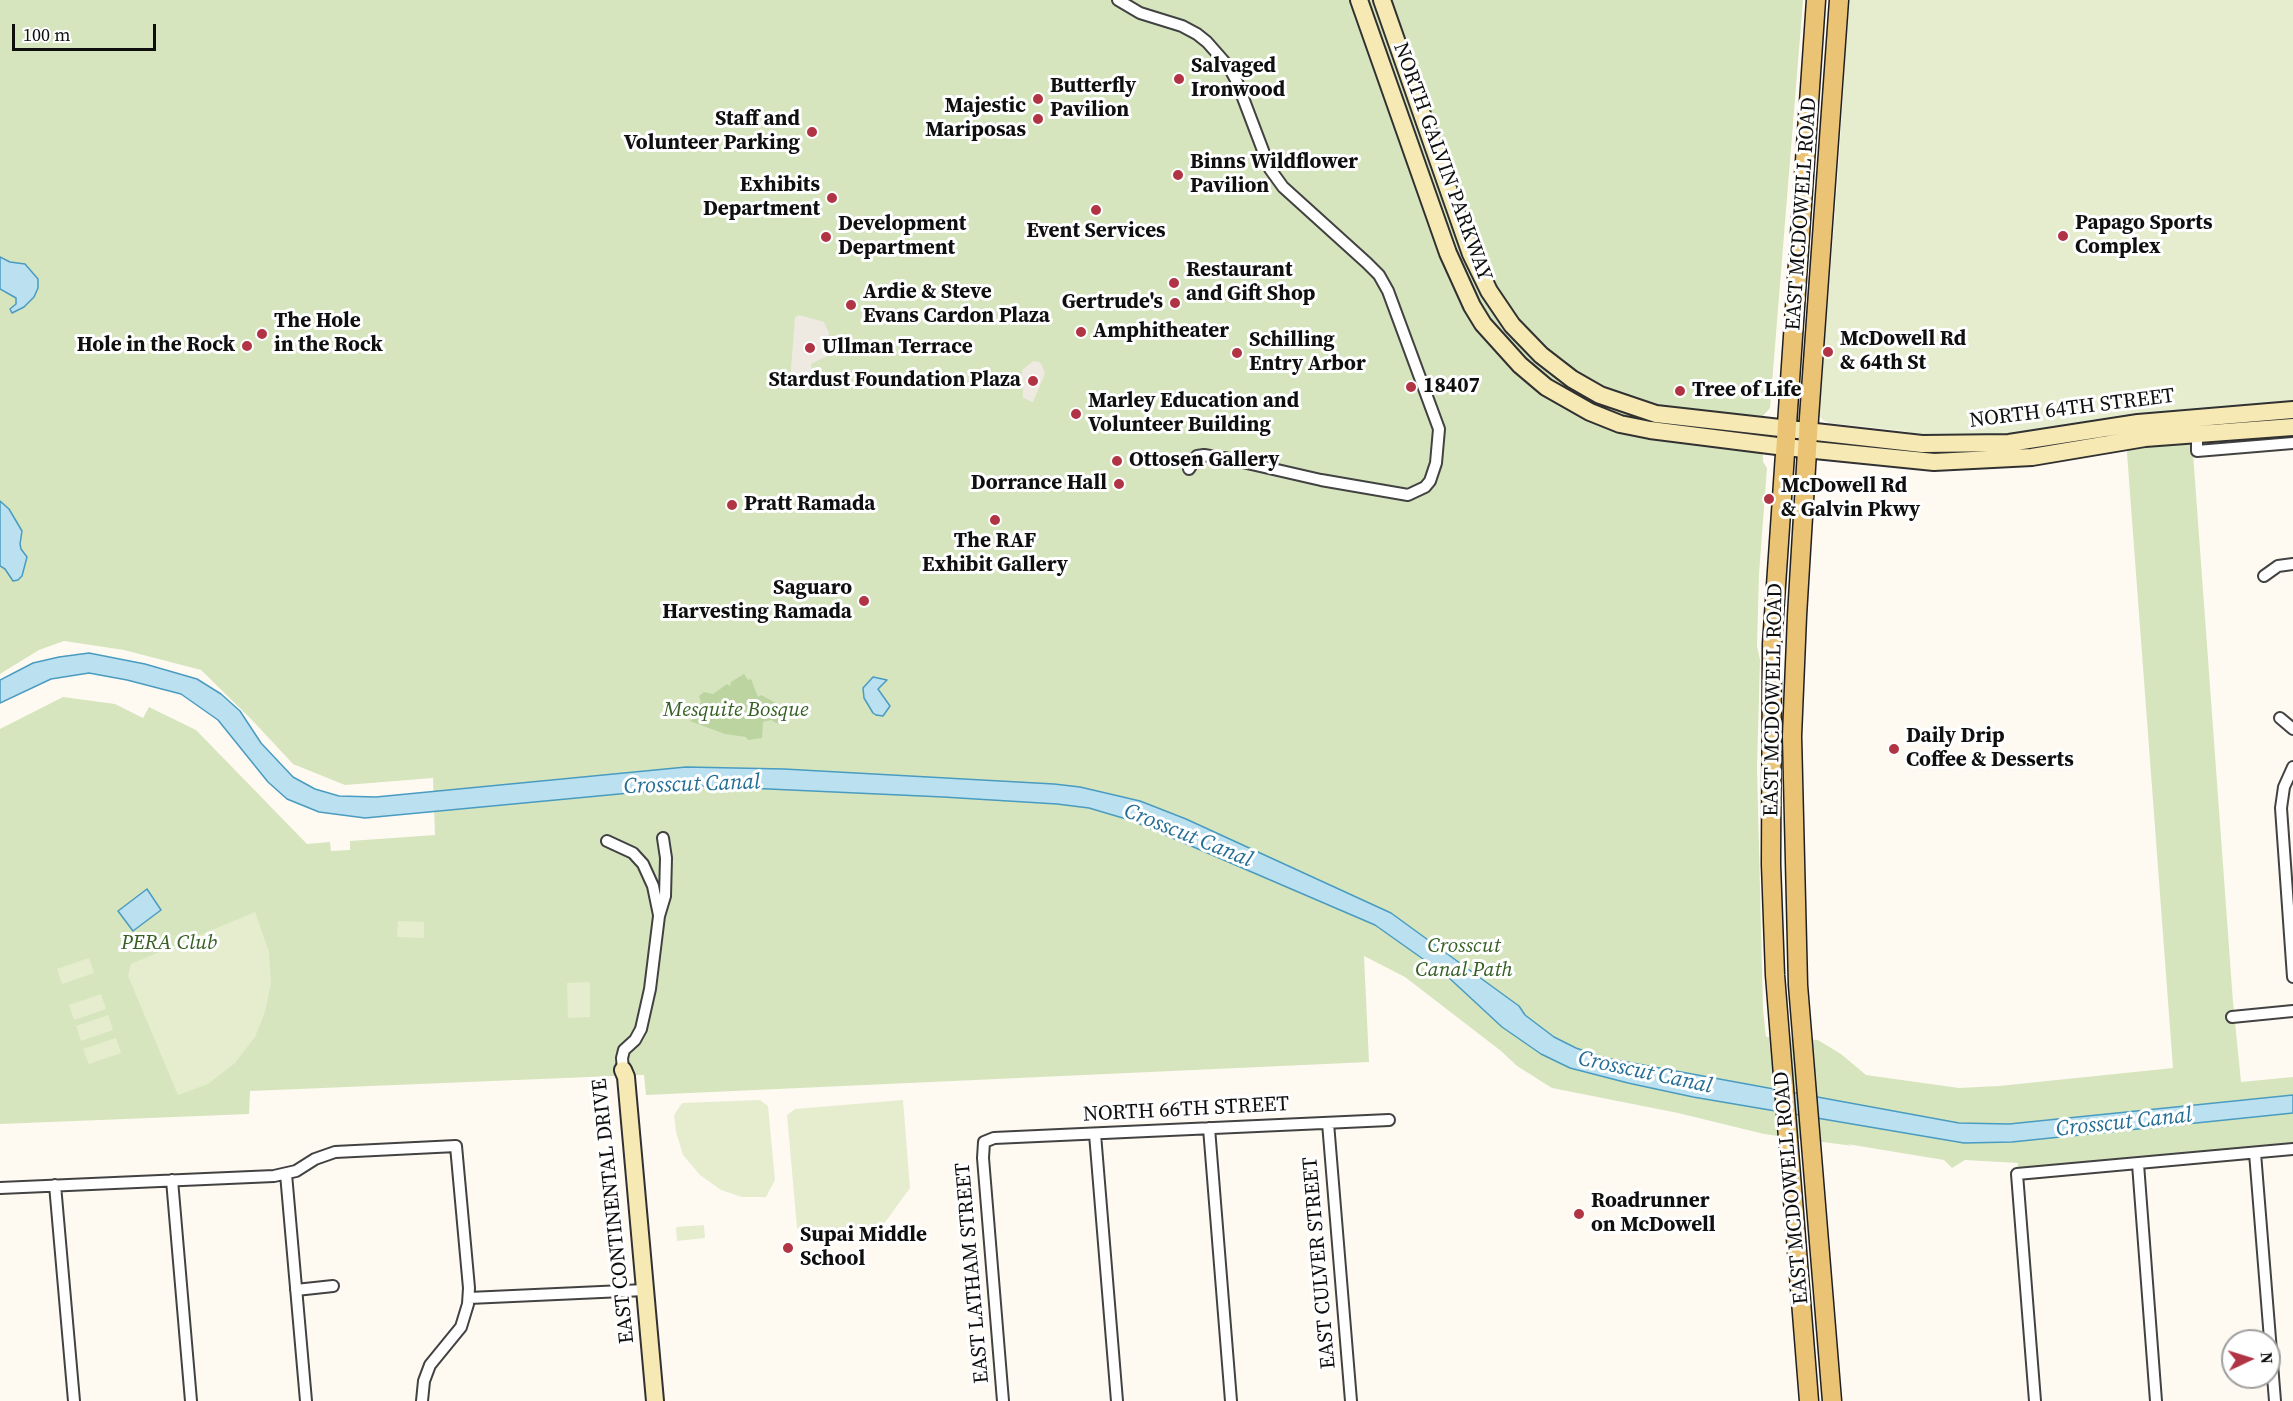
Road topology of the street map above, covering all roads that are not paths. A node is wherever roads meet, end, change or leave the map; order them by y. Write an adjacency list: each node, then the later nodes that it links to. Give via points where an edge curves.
1 (1118, 0): 13 (street, via 1140,13 1182,26 1217,52 1237,82 1270,169 1283,187 1379,275 1439,429 1436,463 1425,487 1414,494 1397,494 1204,455 1197,456)
2 (1359, 0): 9 (main road, NORTH GALVIN PARKWAY, via 1455,270 1483,324 1508,353 1564,398 1620,424 1676,434)
3 (1382, 0): 9 (main road, NORTH GALVIN PARKWAY, via 1471,254 1500,310 1525,340 1572,379 1600,396 1656,414)
4 (1816, 0): 9 (main road, EAST MCDOWELL ROAD)
5 (1839, 0): 10 (main road, EAST MCDOWELL ROAD)
6 (2293, 410): 12 (main road, NORTH 64TH STREET, via 2138,423)
7 (2293, 427): 8 (main road, NORTH 64TH STREET)
8 (2197, 434): 11 (street, via 2197,451); 12 (main road, NORTH 64TH STREET)
9 (1785, 438): 10 (main road, NORTH 64TH STREET); 16 (main road, EAST MCDOWELL ROAD)
10 (1808, 440): 12 (main road, NORTH 64TH STREET, via 1934,462); 20 (main road, EAST MCDOWELL ROAD, via 1797,616)
11 (2293, 443)
12 (2031, 449)
13 (1190, 469)
14 (2293, 564): 15 (street, via 2278,566)
15 (2264, 576)
16 (1772, 683): 20 (main road, via 1780,729 1781,768); 23 (main road, EAST MCDOWELL ROAD)
17 (2280, 718): 18 (street)
18 (2293, 729)
19 (2293, 767): 24 (street, via 2284,787 2281,808)
20 (1793, 790): 23 (main road, via 1781,826); 56 (main road, EAST MCDOWELL ROAD, via 1797,985)
21 (663, 838): 25 (street, EAST CONTINENTAL DRIVE, via 665,896)
22 (607, 841): 25 (street, EAST CONTINENTAL DRIVE, via 633,853 643,864 653,886)
23 (1772, 885): 55 (main road, EAST MCDOWELL ROAD, via 1775,975)
24 (2290, 887): 26 (street)
25 (659, 916): 29 (street, EAST CONTINENTAL DRIVE, via 646,1011 635,1040 624,1050)
26 (2293, 977)
27 (2293, 1011): 28 (street)
28 (2232, 1017)
29 (623, 1070): 44 (main road, EAST CONTINENTAL DRIVE)
30 (1389, 1120): 31 (street, NORTH 66TH STREET)
31 (1328, 1123): 32 (street, NORTH 66TH STREET); 54 (street, EAST CULVER STREET)
32 (1209, 1128): 33 (street, NORTH 66TH STREET); 53 (street)
33 (1095, 1134): 34 (street, NORTH 66TH STREET, via 994,1138); 52 (street)
34 (984, 1142): 51 (street, EAST LATHAM STREET)
35 (2293, 1149): 36 (street)
36 (2255, 1153): 37 (street); 59 (street)
37 (2138, 1164): 57 (street, via 2017,1174); 58 (street)
38 (286, 1174): 39 (street); 43 (street); 45 (street, via 335,1152 456,1146)
39 (172, 1180): 40 (street); 47 (street)
40 (57, 1185): 41 (street); 46 (street)
41 (0, 1188)
42 (333, 1286): 43 (street)
43 (296, 1290): 48 (street)
44 (645, 1290): 45 (street); 50 (main road, EAST CONTINENTAL DRIVE)
45 (469, 1298): 49 (street, via 461,1327 427,1373)
46 (74, 1401)
47 (191, 1401)
48 (306, 1401)
49 (422, 1401)
50 (655, 1401)
51 (1003, 1401)
52 (1117, 1401)
53 (1231, 1401)
54 (1351, 1401)
55 (1809, 1401)
56 (1832, 1401)
57 (2035, 1401)
58 (2156, 1401)
59 (2275, 1401)

